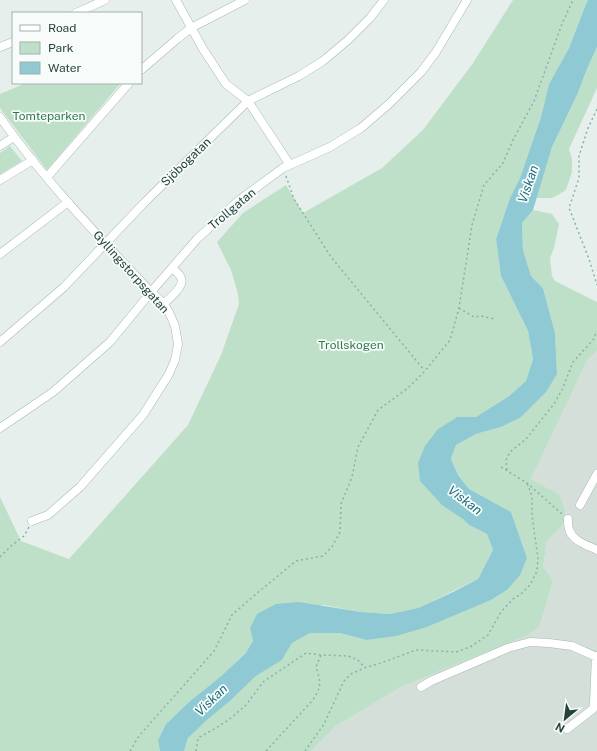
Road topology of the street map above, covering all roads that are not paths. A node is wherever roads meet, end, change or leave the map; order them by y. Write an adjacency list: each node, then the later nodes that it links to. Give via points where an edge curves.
1 (105, 0): 6 (street)
2 (176, 0): 7 (street)
3 (245, 0): 7 (street)
4 (384, 0): 12 (street, Sjöbogatan, via 370,18 323,61)
5 (466, 0): 17 (street, Trollgatan, via 436,52 421,72 389,104 361,128 330,147)
6 (78, 12)
7 (191, 28): 10 (street); 12 (street, via 226,84)
8 (12, 42): 9 (street)
9 (0, 48)
10 (142, 69)
11 (128, 84): 18 (street)
12 (248, 101): 17 (street); 21 (street, Sjöbogatan)
13 (0, 117): 14 (street, Gyllingstorpsgatan)
14 (14, 137): 15 (street); 16 (street, Gyllingstorpsgatan)
15 (0, 146)
16 (33, 160): 18 (street, Gyllingstorpsgatan); 19 (street)
17 (287, 167): 23 (street, Trollgatan, via 238,201 197,239)
18 (47, 177): 20 (street, Gyllingstorpsgatan)
19 (0, 180)
20 (68, 202): 21 (street, Gyllingstorpsgatan); 22 (street)
21 (106, 244): 24 (street, Gyllingstorpsgatan); 26 (street, Sjöbogatan, via 64,287)
22 (0, 254)
23 (172, 268): 24 (street, Trollgatan); 25 (street, via 182,278 181,286)
24 (151, 292): 25 (street, Gyllingstorpsgatan); 27 (street, Trollgatan, via 110,342 53,392)
25 (163, 304): 31 (street, Gyllingstorpsgatan, via 175,326 178,344 169,374 143,415 80,487 48,515)
26 (0, 342)
27 (0, 428)
28 (597, 474): 29 (street)
29 (580, 505)
30 (568, 519): 32 (street, via 573,537)
31 (32, 522)
32 (597, 550)
33 (596, 656): 34 (street, via 572,646 530,642 508,648); 35 (street, via 593,709)
34 (421, 687)
35 (567, 729)

